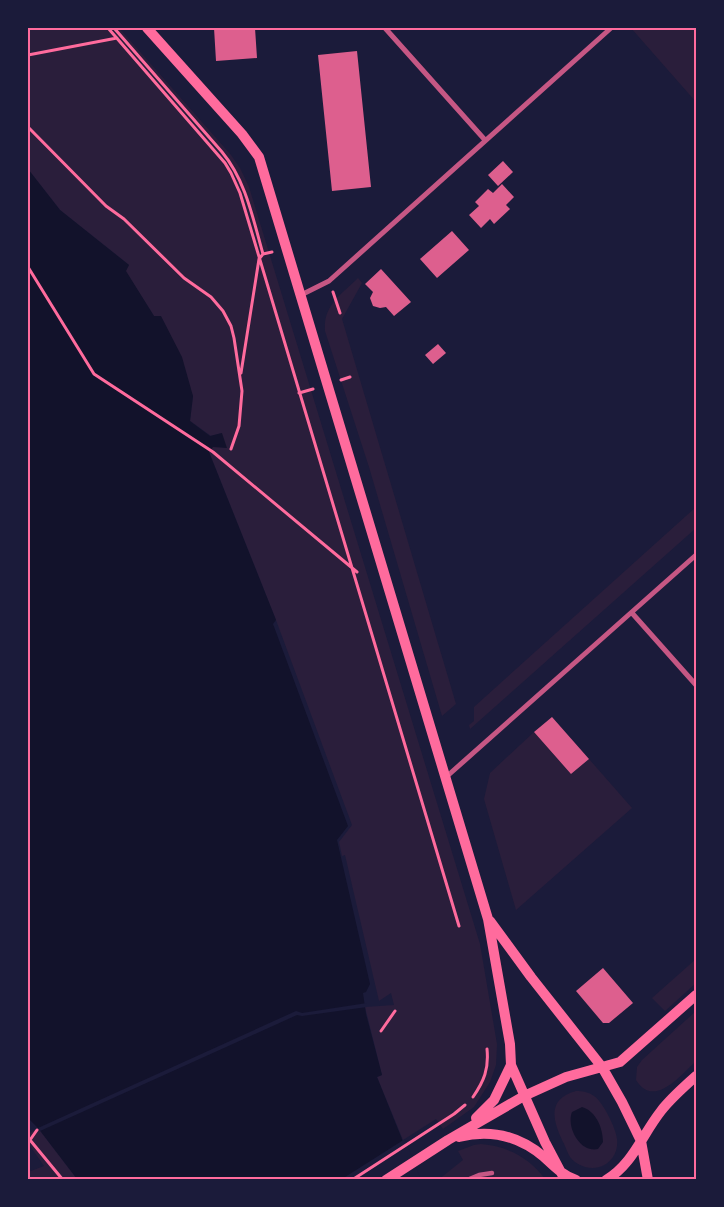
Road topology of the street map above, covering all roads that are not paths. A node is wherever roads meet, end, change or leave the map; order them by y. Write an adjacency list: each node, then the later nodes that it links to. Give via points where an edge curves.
1 (146, 28): 5 (main road, via 236,126 259,157)
2 (385, 28): 4 (street)
3 (611, 28): 4 (street)
4 (485, 140): 5 (street, via 329,281)
5 (301, 295): 9 (main road)
6 (696, 555): 7 (street)
7 (632, 613): 8 (street); 9 (street)
8 (696, 686)
9 (445, 778): 10 (main road)
10 (488, 919): 12 (main road); 13 (main road)
11 (696, 995): 13 (main road, via 620,1062)
12 (511, 1065): 15 (main road); 16 (main road, via 494,1100 484,1112)
13 (602, 1067): 15 (main road, via 566,1077); 17 (main road)
14 (696, 1076): 17 (main road, via 661,1110)
15 (524, 1096): 16 (main road); 19 (main road)
16 (448, 1140): 19 (main road, via 477,1134 508,1136 536,1150); 20 (main road)
17 (641, 1141): 23 (main road, via 628,1163); 24 (main road)
18 (492, 1173): 21 (street)
19 (563, 1176): 22 (main road)
20 (386, 1180)
21 (467, 1180)
22 (576, 1180)
23 (606, 1180)
24 (648, 1180)

